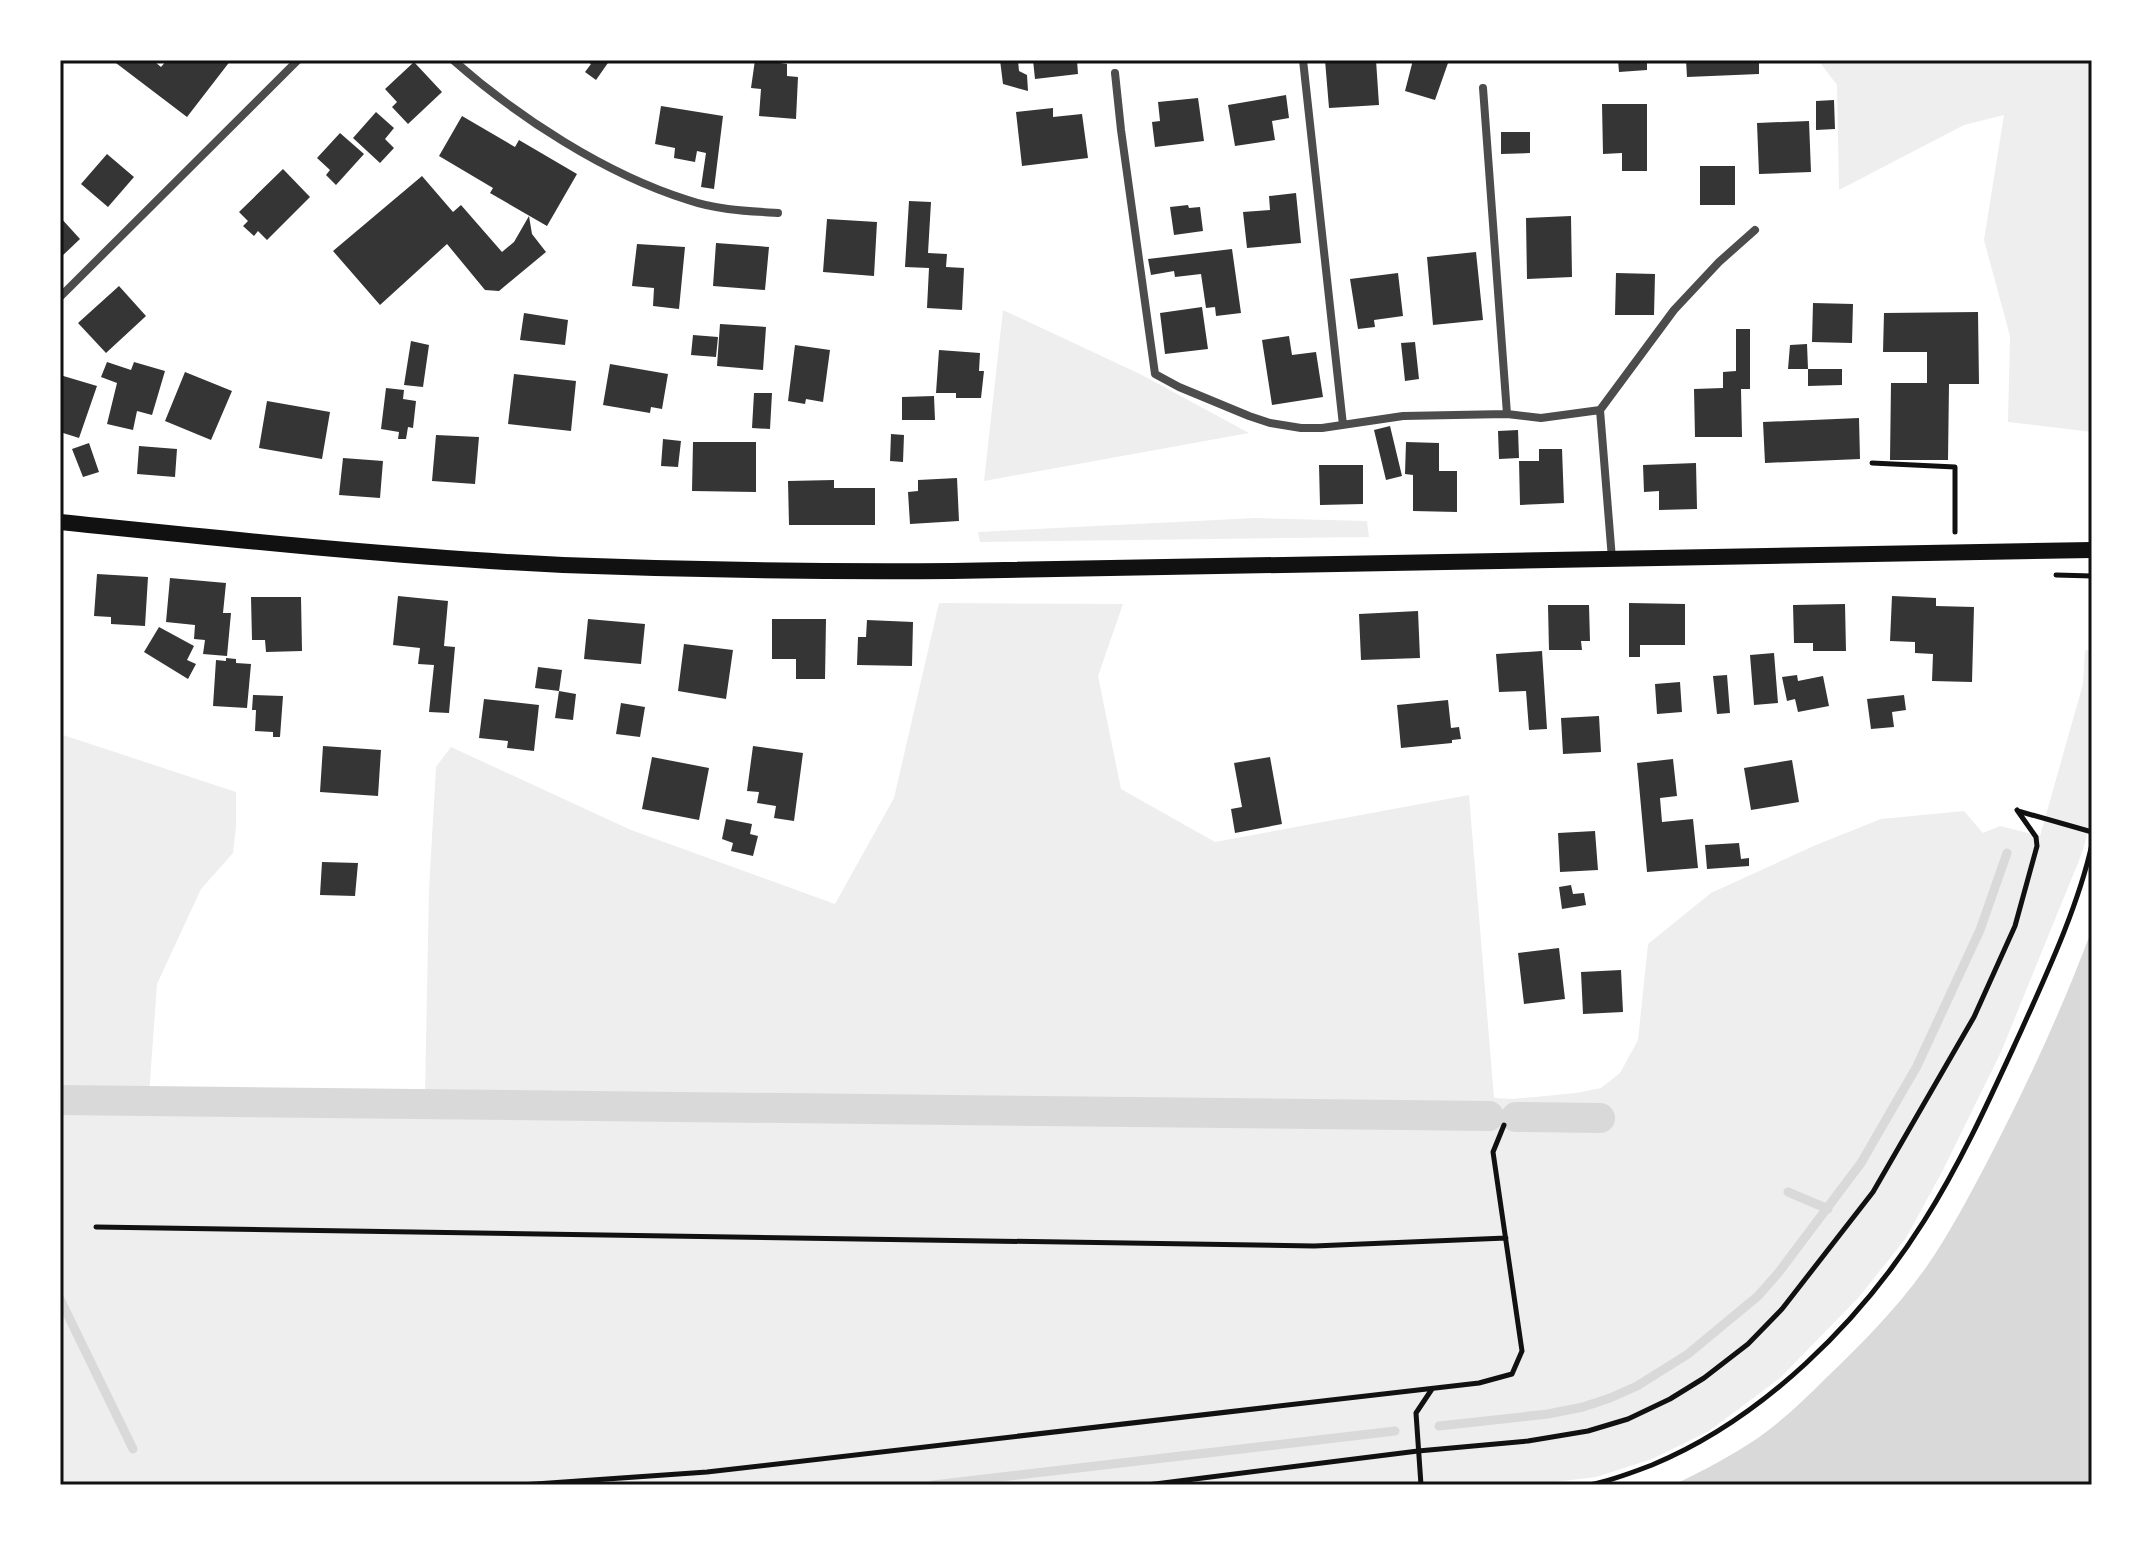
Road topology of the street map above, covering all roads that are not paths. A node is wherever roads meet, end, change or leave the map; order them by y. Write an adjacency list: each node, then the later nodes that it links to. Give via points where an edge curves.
1 (298, 60): 8 (street)
2 (453, 60): 6 (street, via 542,128 615,170 688,201)
3 (1303, 60): 11 (street)
4 (1115, 73): 11 (street, via 1155,374 1270,423 1301,428)
5 (1483, 88): 10 (street)
6 (778, 213)
7 (1755, 230): 9 (street, via 1674,310)
8 (60, 297)
9 (1600, 410): 10 (street, via 1541,418); 14 (street)
10 (1507, 414): 11 (street, via 1403,416)
11 (1343, 425)
12 (60, 522): 14 (main road, via 481,560 742,570)
13 (2092, 550): 14 (main road)
14 (1612, 560)

